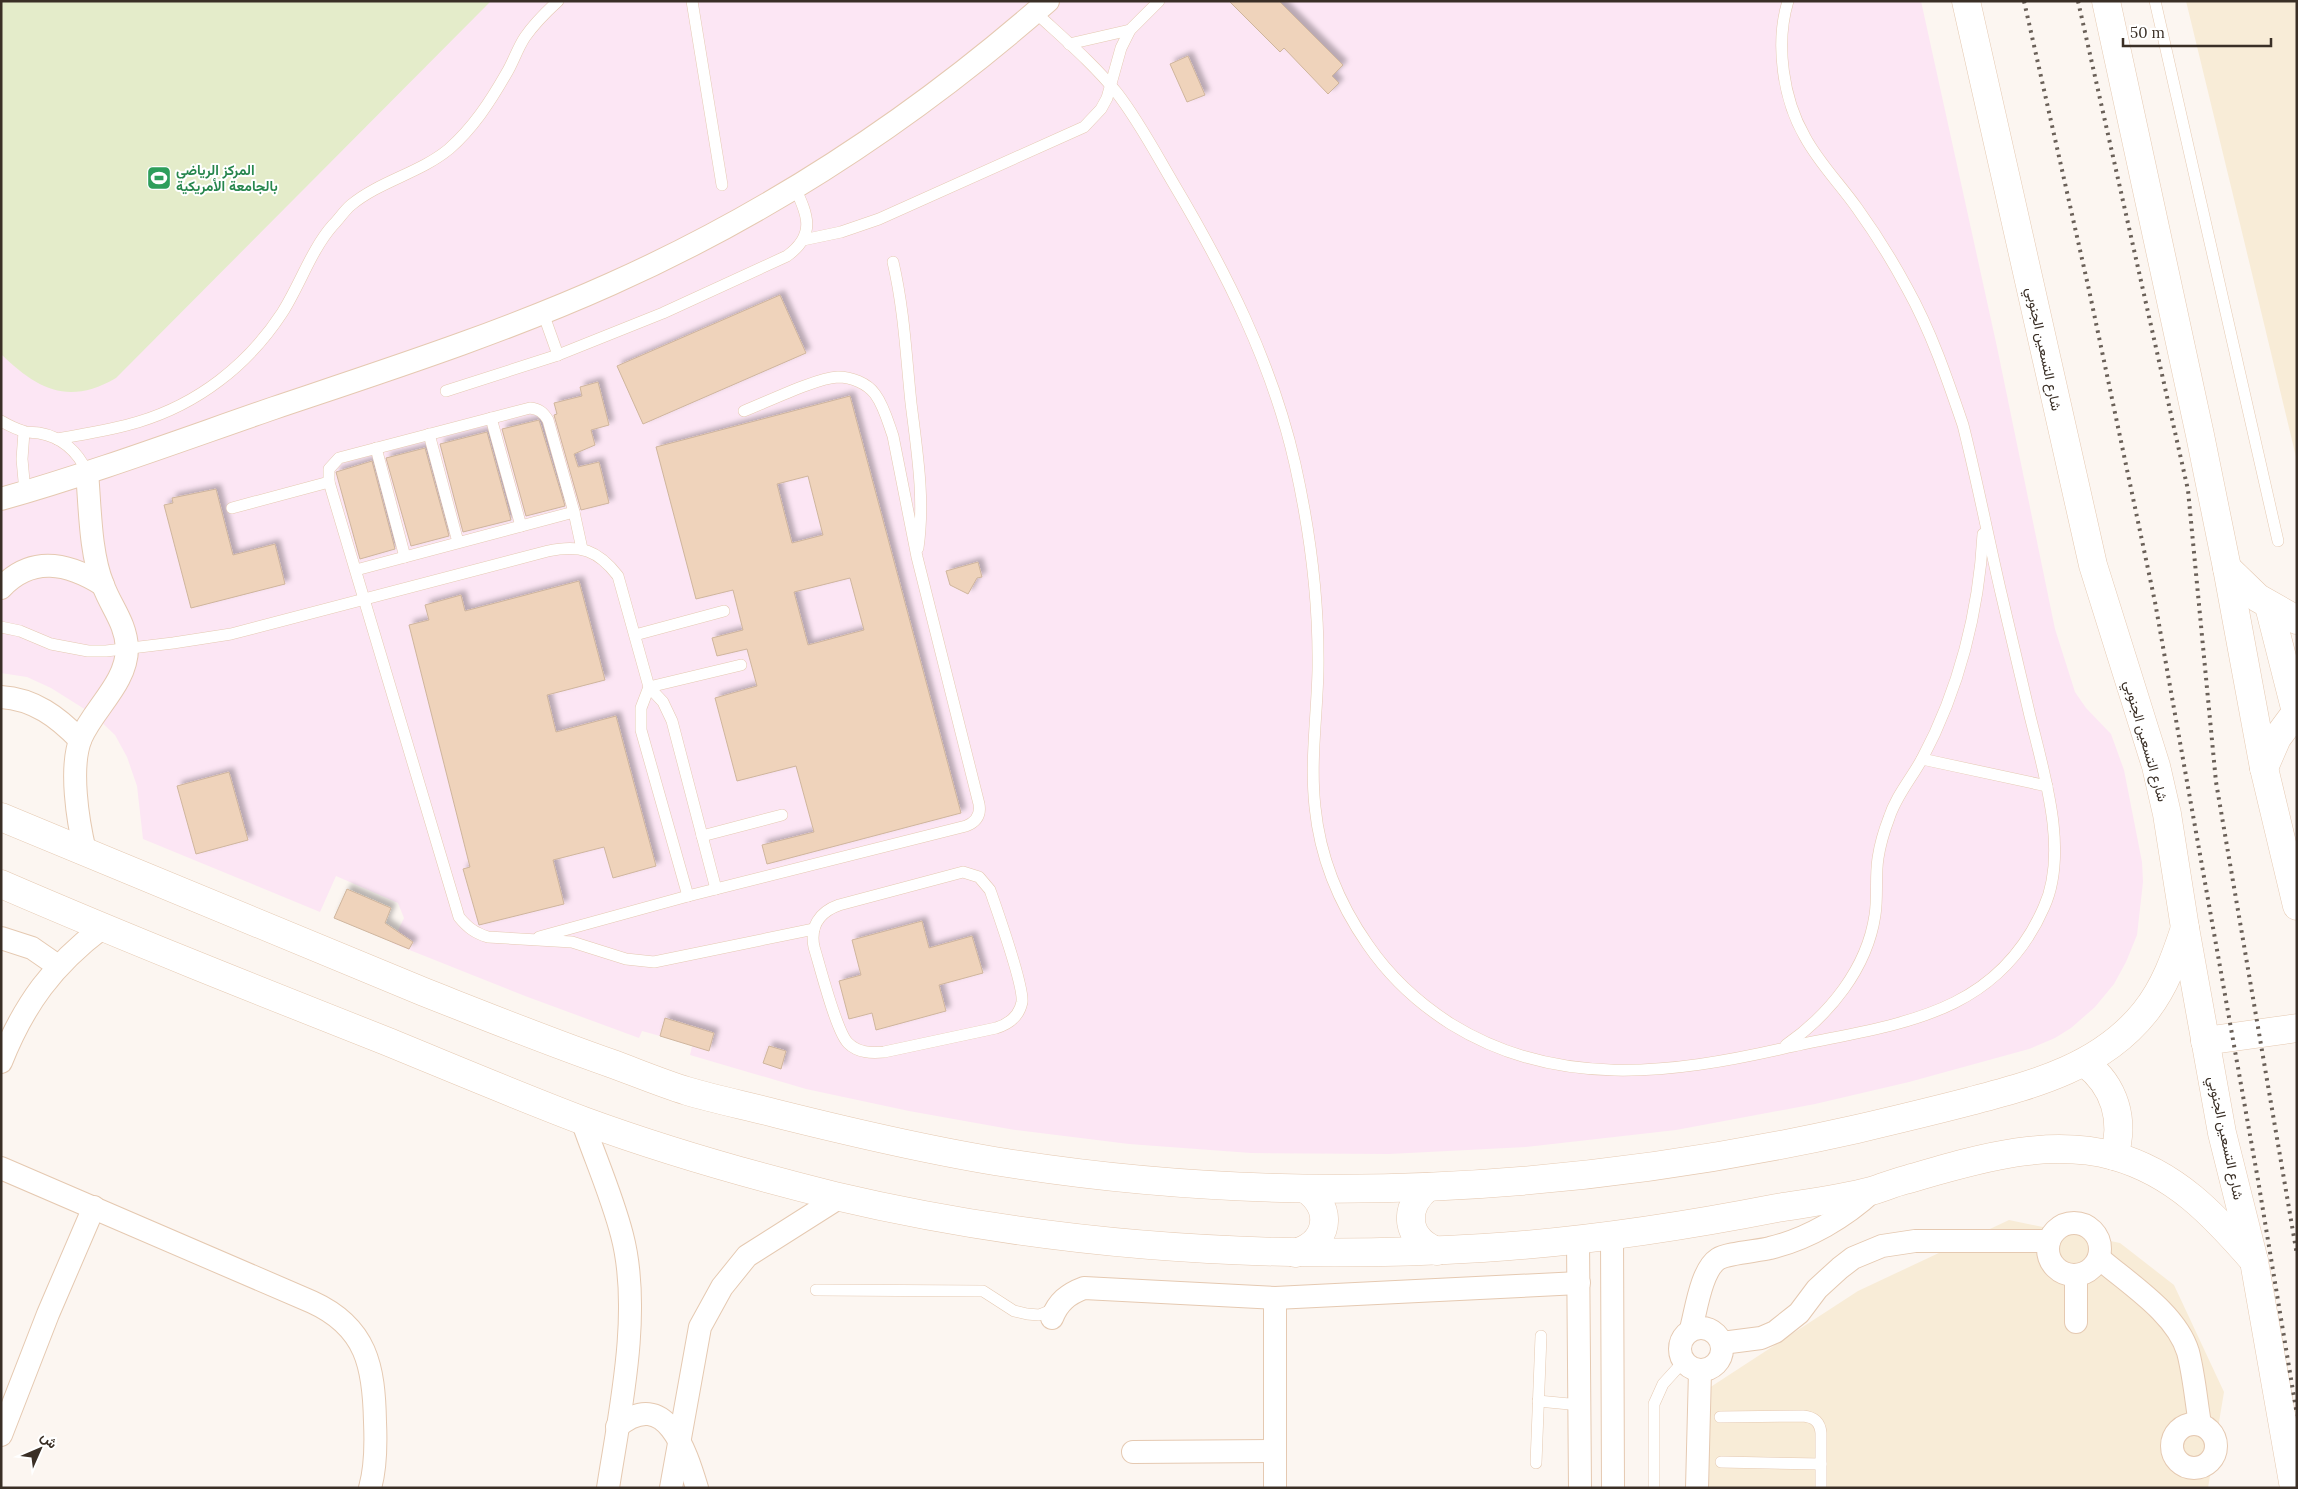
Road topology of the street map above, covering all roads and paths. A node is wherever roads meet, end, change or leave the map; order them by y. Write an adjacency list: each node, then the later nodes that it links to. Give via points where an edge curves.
1 (558, 1): 24 (lane, via 524,38 479,118 448,149 359,200 327,232 283,311 245,359 200,395 168,412)
2 (692, 1): 12 (lane)
3 (1159, 1): 9 (lane)
4 (1788, 1): 32 (lane, via 1782,38 1784,72 1791,105 1805,137 1883,247 1929,333 1963,425)
5 (1966, 1): 67 (main road, شارع التسعين الجنوبي, via 2093,565 2156,766 2167,814)
6 (2106, 1): 39 (main road)
7 (2155, 1): 34 (lane)
8 (1042, 7): 10 (lane); 13 (street, via 920,104)
9 (1130, 30): 10 (lane); 11 (lane, via 1115,67)
10 (1069, 44): 11 (lane)
11 (1112, 87): 14 (lane, via 1101,109 1073,133 870,222); 74 (lane, via 1136,121 1224,270 1276,396 1295,462 1308,529 1316,597 1315,813 1323,853 1336,890 1355,926 1405,989 1470,1035 1506,1052 1584,1069 1634,1070 1684,1067)
12 (722, 185)
13 (795, 188): 14 (lane, via 807,220); 16 (street, via 675,254)
14 (803, 240): 17 (lane, via 796,249 778,260 663,313)
15 (893, 262): 38 (lane, via 906,335 920,470 921,518)
16 (543, 313): 17 (lane); 26 (street)
17 (558, 355): 18 (lane)
18 (446, 390)
19 (744, 411): 38 (lane, via 829,379 850,378 868,387 882,407 893,436)
20 (491, 418): 23 (lane); 31 (lane, via 530,408 544,413); 33 (lane)
21 (1, 421): 22 (lane)
22 (24, 432): 24 (lane); 28 (lane)
23 (429, 434): 25 (lane); 35 (lane)
24 (57, 439): 26 (lane, via 81,458)
25 (376, 448): 27 (lane, via 339,458 329,469); 37 (lane)
26 (87, 472): 28 (street); 41 (street, via 94,550)
27 (329, 482): 30 (lane); 40 (lane)
28 (25, 492): 29 (street)
29 (1, 499)
30 (232, 508)
31 (574, 512): 33 (lane); 36 (lane)
32 (1984, 520): 55 (lane, via 1976,602 1966,643 1954,683); 57 (lane)
33 (521, 526): 35 (lane)
34 (2278, 541)
35 (458, 542): 37 (lane)
36 (582, 549): 43 (lane, via 548,551); 48 (lane, via 596,554 618,576)
37 (405, 557): 40 (lane)
38 (917, 557): 63 (lane, via 979,804 976,820 966,826)
39 (2227, 568): 44 (main road); 56 (main road)
40 (356, 570): 43 (lane)
41 (103, 585): 42 (street, via 72,568 51,565 19,573); 49 (street, via 124,625)
42 (1, 588)
43 (366, 600): 49 (lane, via 230,634); 70 (lane, via 459,917 475,933)
44 (2269, 606): 46 (main road); 53 (main road)
45 (724, 611): 48 (lane)
46 (2297, 620)
47 (1, 627): 49 (lane, via 69,649 106,652)
48 (635, 635): 51 (lane)
49 (127, 648): 54 (street, via 118,682)
50 (741, 665): 51 (lane)
51 (650, 687): 60 (lane, via 663,702 672,721); 64 (lane, via 641,708 641,730)
52 (1, 697): 54 (street, via 26,702 56,716)
53 (2296, 712): 56 (main road, via 2277,738)
54 (80, 740): 61 (street, via 76,792)
55 (1922, 759): 57 (lane); 74 (lane, via 1898,796 1887,824 1878,859 1875,915 1868,943 1856,968 1824,1014)
56 (2264, 768): 65 (main road)
57 (2047, 786): 74 (lane, via 2055,869 2049,898 2017,955 1994,979 1967,998 1935,1012)
58 (782, 815): 60 (lane)
59 (1, 816): 61 (main road)
60 (702, 836): 63 (lane)
61 (85, 851): 81 (main road, via 486,1017 686,1090 861,1135 1008,1163 1156,1181)
62 (1, 884): 66 (main road)
63 (716, 889): 64 (lane)
64 (688, 896): 70 (lane)
65 (2297, 906)
66 (102, 928): 71 (street); 77 (main road)
67 (2184, 928): 73 (main road, شارع التسعين الجنوبي); 76 (main road, via 2161,988 2144,1013 2123,1035)
68 (814, 929): 68 (lane, via 817,920 830,908 954,873 971,874 990,890 1022,994 1018,1012 1013,1020 996,1028 884,1052 859,1050 847,1042 840,1030 814,947); 70 (lane, via 654,962 626,959 572,942)
69 (1, 938): 71 (street, via 32,948)
70 (530, 940)
71 (58, 966): 75 (street, via 21,1016)
72 (2297, 1028): 73 (main road)
73 (2205, 1042): 91 (main road, شارع التسعين الجنوبي, via 2222,1133)
74 (1780, 1049)
75 (1, 1062)
76 (2085, 1062): 78 (main road, via 2102,1078 2114,1099 2119,1134); 80 (main road, via 2018,1089 1788,1145 1609,1174 1519,1183)
77 (582, 1120): 83 (main road, via 718,1165); 108 (street, via 623,1236 628,1279 628,1357)
78 (2114, 1156): 82 (main road, via 2055,1149 2014,1153); 91 (main road, via 2171,1181 2196,1199)
79 (1, 1168): 84 (street)
80 (1428, 1187): 81 (main road); 88 (main road, via 1414,1202 1411,1222 1419,1241)
81 (1306, 1189): 89 (main road, via 1321,1204 1324,1225 1314,1244)
82 (1874, 1191): 85 (main road); 98 (street, via 1852,1208 1798,1238 1778,1246 1718,1259 1704,1281)
83 (840, 1197): 89 (main road, via 1066,1238 1209,1250); 110 (street, via 747,1256 722,1287 700,1327)
84 (94, 1207): 109 (street); 117 (street, via 319,1305 340,1318 365,1351 373,1379 376,1443)
85 (1612, 1236): 86 (main road); 101 (street)
86 (1578, 1240): 88 (main road); 93 (street)
87 (2049, 1241): 90 (street, via 2066,1224 2082,1224 2090,1228 2099,1242); 92 (street, via 2048,1254 2053,1265 2063,1273); 100 (street, via 1915,1241 1882,1246 1853,1258 1840,1268 1817,1289 1799,1313 1775,1332 1760,1338)
88 (1437, 1251): 89 (main road)
89 (1295, 1253)
90 (2099, 1258): 92 (street, via 2090,1271); 107 (street, via 2163,1312 2178,1330 2188,1352)
91 (2254, 1261): 116 (main road, شارع التسعين الجنوبي)
92 (2076, 1276): 97 (street)
93 (1579, 1283): 95 (street); 102 (street)
94 (816, 1290): 96 (lane, via 983,1291 1014,1311 1040,1315)
95 (1275, 1298): 96 (street, via 1084,1288 1066,1296); 111 (street)
96 (1054, 1312)
97 (2076, 1322)
98 (1692, 1330): 100 (street, via 1706,1328 1719,1336); 103 (street, via 1681,1340 1680,1347)
99 (1540, 1336): 104 (lane)
100 (1722, 1343): 103 (street, via 1721,1357 1713,1367)
101 (1614, 1350): 102 (street); 123 (street)
102 (1580, 1351): 105 (street)
103 (1692, 1366): 124 (lane, via 1663,1384 1654,1404); 125 (street)
104 (1538, 1401): 105 (lane); 114 (lane)
105 (1580, 1404): 122 (street)
106 (1720, 1417): 115 (lane, via 1810,1416 1820,1426)
107 (2200, 1424)
108 (617, 1427): 110 (street, via 633,1416 652,1416 670,1425); 118 (street)
109 (1, 1435)
110 (680, 1441): 119 (street); 120 (street)
111 (1275, 1451): 112 (street); 121 (street)
112 (1133, 1452)
113 (1721, 1462): 115 (lane)
114 (1536, 1463)
115 (1821, 1464): 126 (lane)
116 (2289, 1479)
117 (370, 1488)
118 (608, 1488)
119 (671, 1488)
120 (697, 1488)
121 (1275, 1488)
122 (1580, 1488)
123 (1613, 1488)
124 (1654, 1488)
125 (1697, 1488)
126 (1821, 1488)

